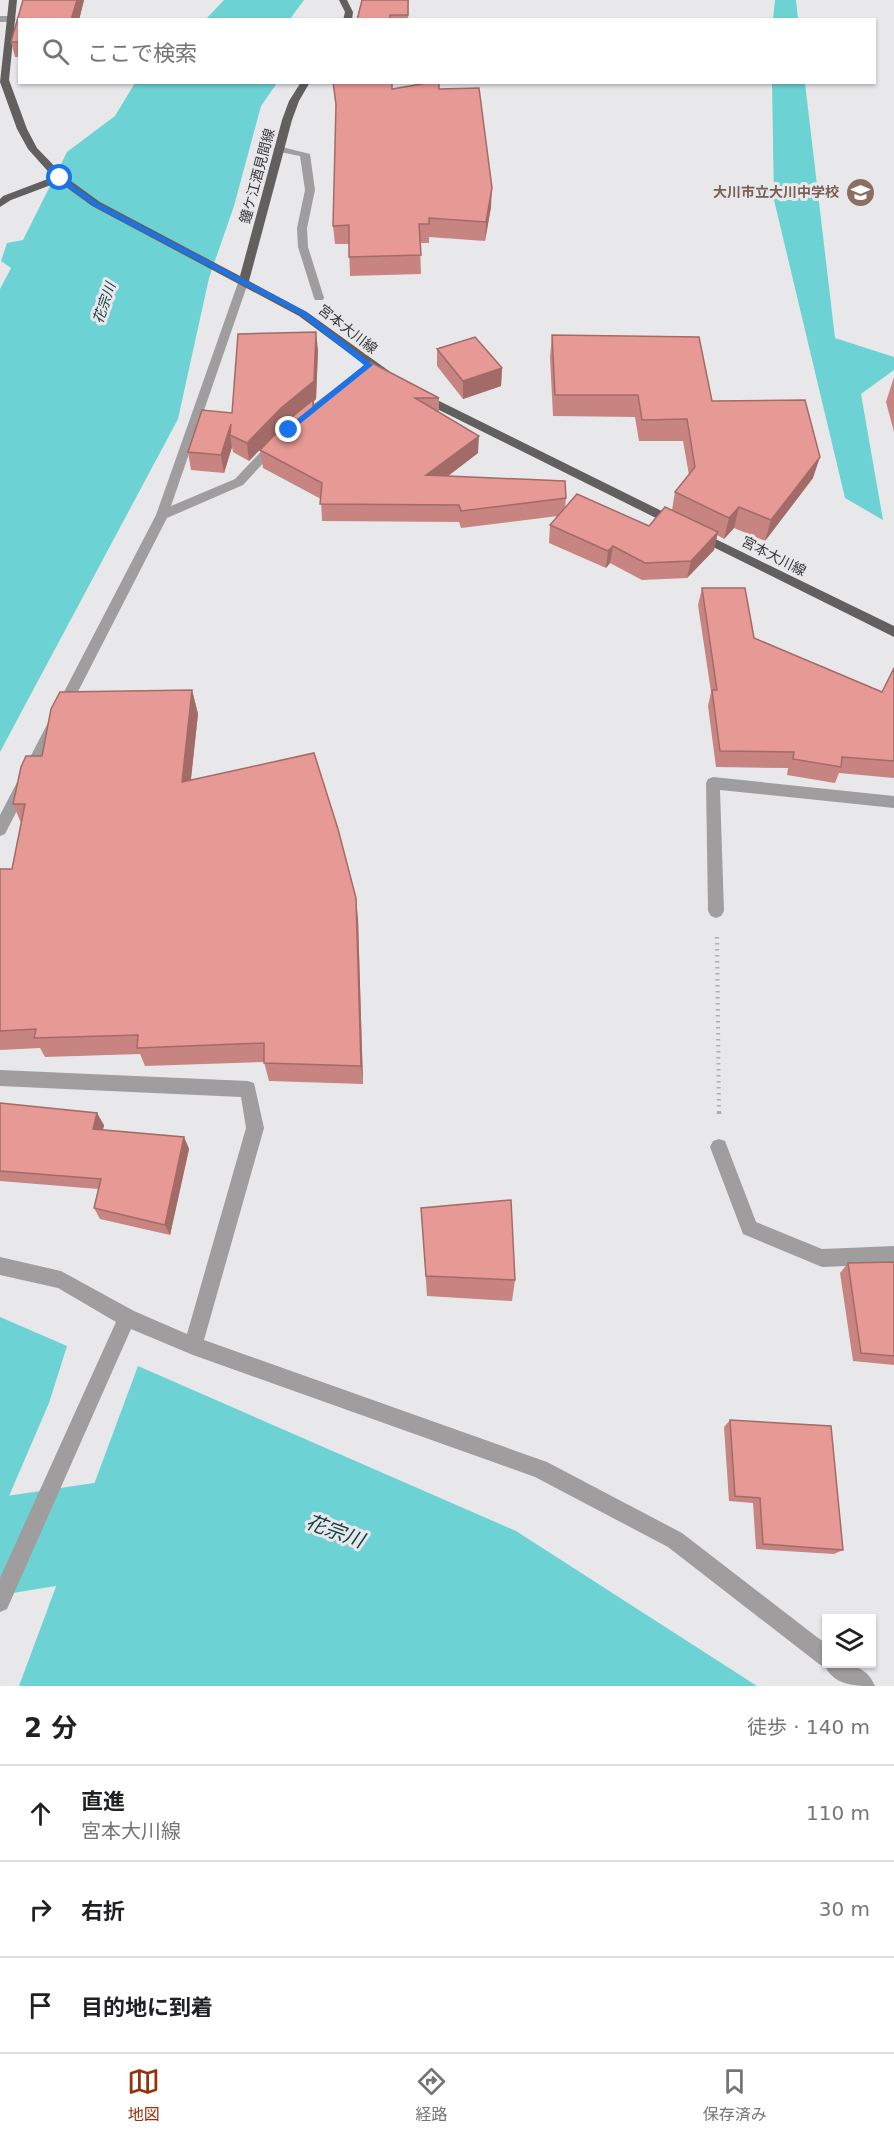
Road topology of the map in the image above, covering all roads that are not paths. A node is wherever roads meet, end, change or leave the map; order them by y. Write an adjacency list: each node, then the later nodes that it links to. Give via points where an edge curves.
1 (13, 0): 5 (main road, 宮本大川線)
2 (343, 0): 3 (main road, via 349,12)
3 (347, 18)
4 (0, 19): 5 (street)
5 (12, 19): 6 (main road, 宮本大川線)
6 (2, 80): 9 (main road, 宮本大川線, via 33,149)
7 (305, 84): 8 (main road, 鐘ケ江酒見間線, via 294,101)
8 (278, 149): 11 (main road, 鐘ケ江酒見間線); 12 (street, via 305,153 310,190 302,228 303,247)
9 (60, 178): 10 (main road); 11 (main road, 宮本大川線, via 96,204)
10 (0, 204)
11 (244, 280): 14 (street); 15 (main road, 宮本大川線, via 303,314 365,368)
12 (319, 298)
13 (282, 437): 14 (street, via 239,482)
14 (162, 515): 17 (street)
15 (894, 632)
16 (894, 802): 18 (street, via 713,783)
17 (0, 830)
18 (716, 910)
19 (0, 1078): 24 (street, via 248,1089 255,1128)
20 (719, 1147): 21 (street, via 749,1228 822,1258)
21 (894, 1255)
22 (0, 1266): 23 (street, via 61,1280)
23 (127, 1318): 24 (street); 25 (street)
24 (193, 1346): 26 (street, via 540,1469 675,1540)
25 (0, 1602)
26 (822, 1654)
27 (839, 1668): 28 (street)
28 (864, 1686)

